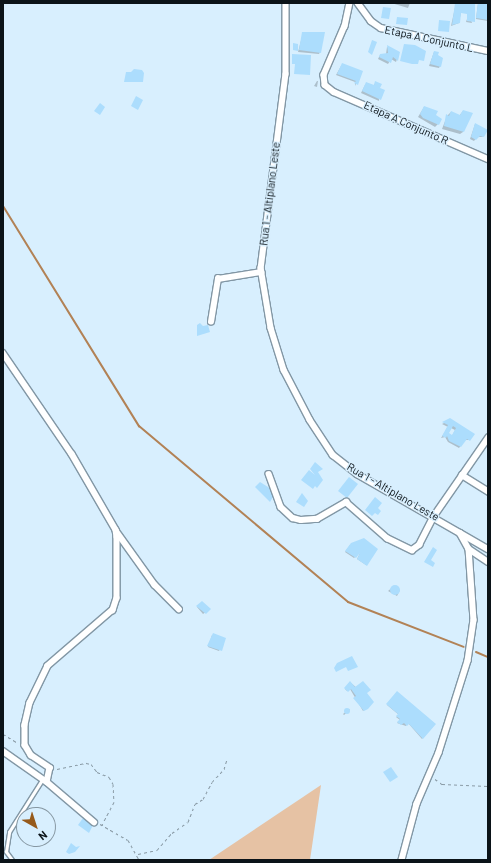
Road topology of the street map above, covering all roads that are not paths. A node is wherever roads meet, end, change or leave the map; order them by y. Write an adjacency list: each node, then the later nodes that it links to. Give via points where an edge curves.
1 (286, 3): 6 (street, Rua 1 - Altiplano Leste, via 286,74)
2 (350, 3): 5 (street, Etapa A Conjunto R, via 345,26 324,75 325,84 334,92)
3 (358, 3): 4 (street, Etapa A Conjunto L, via 381,28)
4 (488, 51)
5 (488, 159)
6 (261, 272): 7 (street, via 218,279); 13 (street, Rua 1 - Altiplano Leste, via 271,328 284,370 320,438 333,455 358,474)
7 (211, 322)
8 (3, 353): 14 (street, via 72,454)
9 (488, 438): 11 (street)
10 (269, 474): 13 (street, via 281,507 293,518 317,519 346,502 387,538 407,550 419,545)
11 (462, 475): 12 (street); 13 (street)
12 (488, 492)
13 (434, 516): 15 (street, Rua 1 - Altiplano Leste)
14 (116, 530): 19 (street, via 155,584); 21 (street, via 115,604 100,623 48,666 30,703 25,725 25,745 31,755 50,768)
15 (460, 533): 16 (street, Rua 1 - Altiplano Leste); 17 (street)
16 (469, 549): 18 (street); 24 (street, Rua 1 - Altiplano Leste, via 474,620 468,661 417,804)
17 (488, 549)
18 (488, 562)
19 (179, 609)
20 (3, 751): 21 (street)
21 (45, 781): 22 (street); 23 (lane, via 9,832 6,852)
22 (94, 822)
23 (12, 860)
24 (402, 860)

